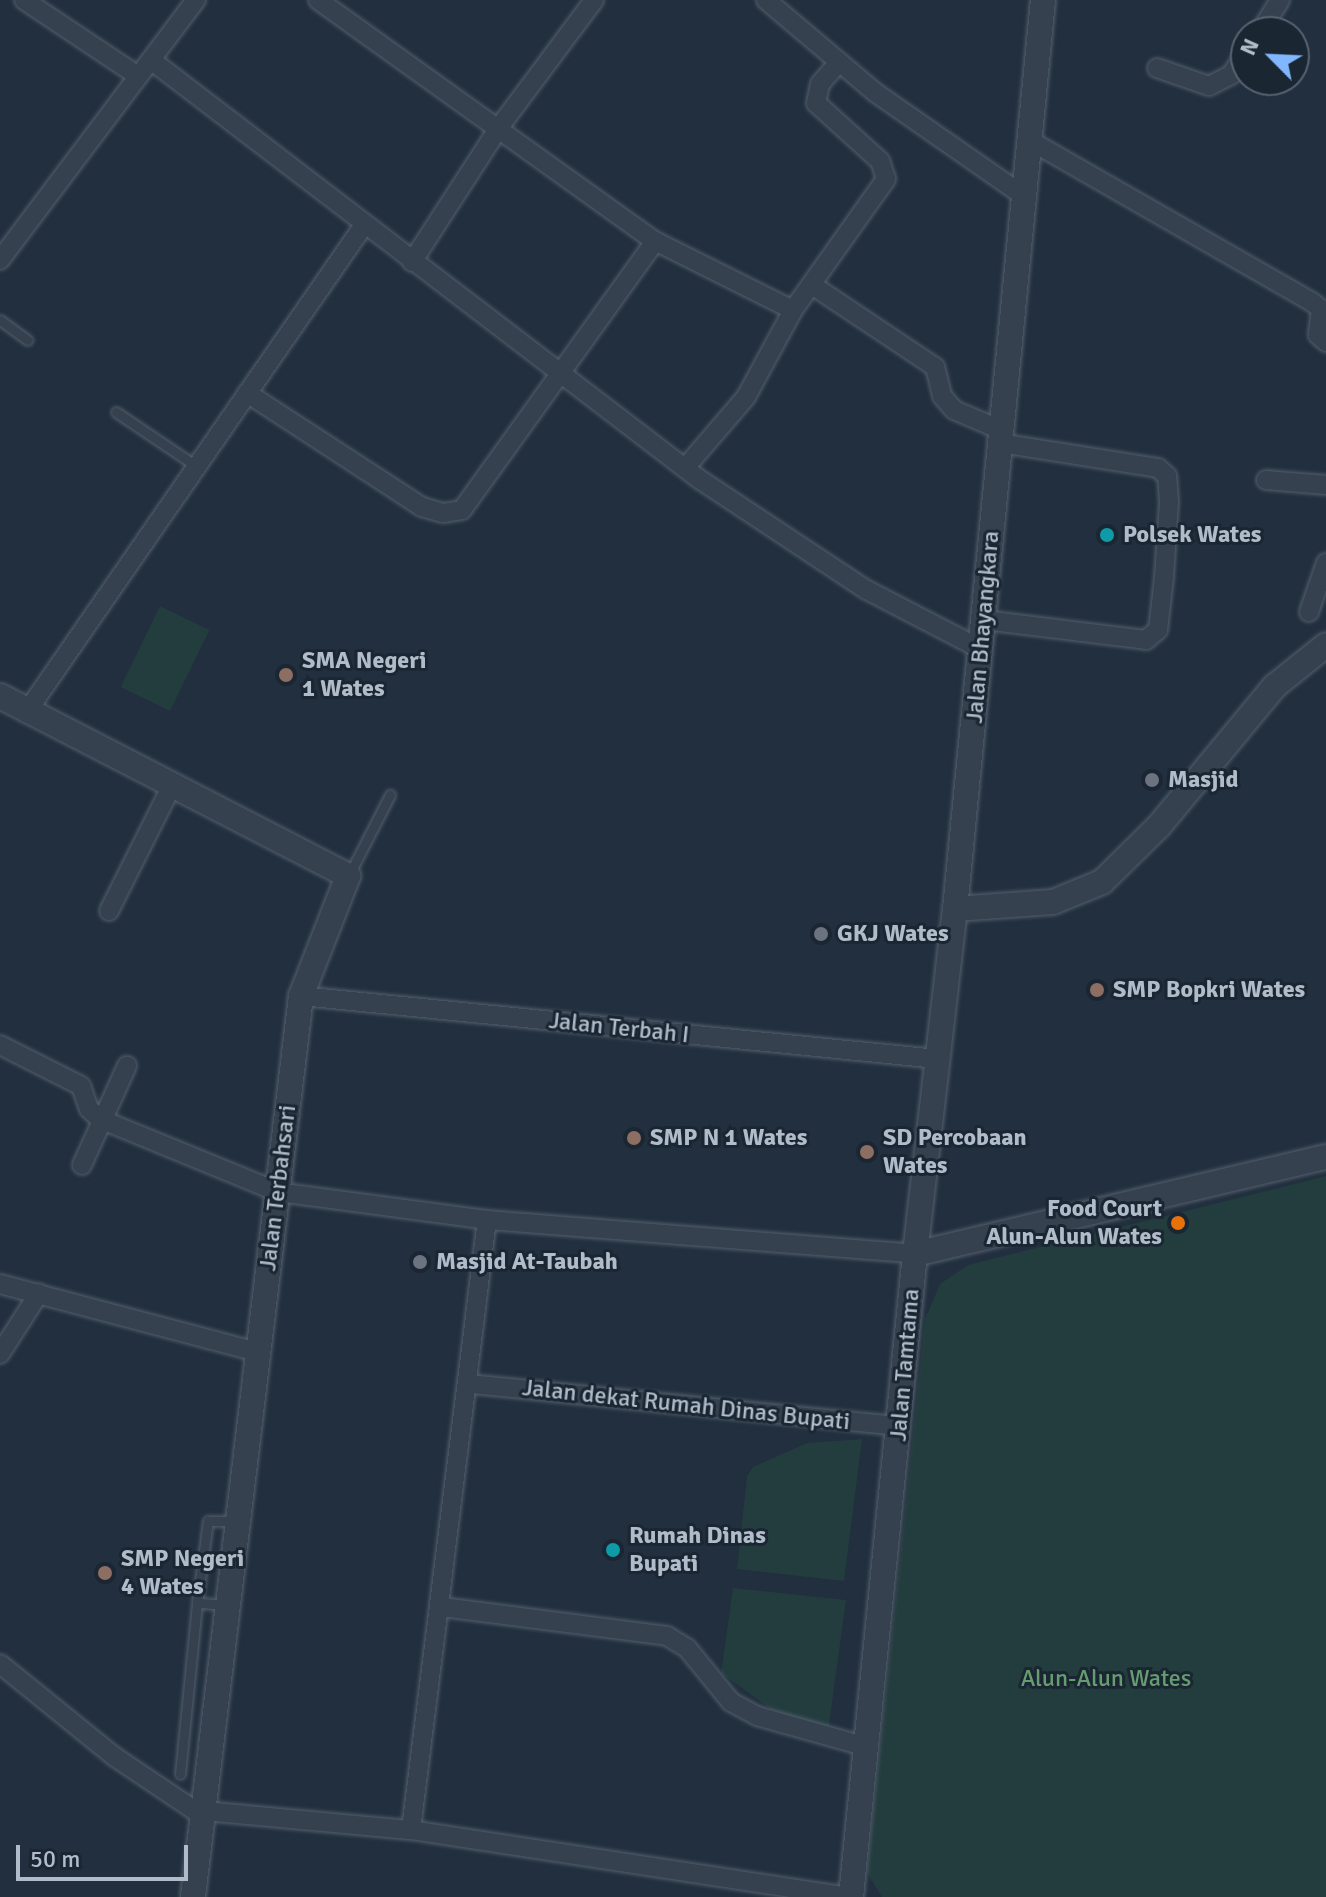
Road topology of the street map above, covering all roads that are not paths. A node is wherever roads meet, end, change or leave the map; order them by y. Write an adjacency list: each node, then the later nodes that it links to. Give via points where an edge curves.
1 (24, 0): 10 (street)
2 (196, 0): 7 (street)
3 (318, 0): 12 (street)
4 (594, 0): 12 (street)
5 (766, 0): 8 (street)
6 (1043, 0): 13 (street, Jalan Bhayangkara)
7 (151, 60): 10 (street); 15 (street)
8 (839, 62): 14 (street); 19 (street, via 820,84 816,103 880,161 886,179)
9 (1157, 68): 11 (street, via 1209,86)
10 (138, 76): 17 (street)
11 (1230, 76)
12 (498, 129): 16 (street); 18 (street)
13 (1029, 140): 14 (street, Jalan Bhayangkara); 23 (street, via 1312,302 1321,309 1318,335)
14 (1022, 195): 27 (street, Jalan Bhayangkara)
15 (364, 225): 18 (street); 25 (street)
16 (655, 241): 20 (street); 24 (street)
17 (0, 260)
18 (412, 262): 24 (street)
19 (812, 285): 20 (street); 27 (street, via 935,367 942,396 954,410)
20 (793, 310): 29 (street, via 746,397)
21 (0, 320): 22 (lane)
22 (28, 340)
23 (1326, 342)
24 (560, 374): 25 (street, via 462,510 453,513 422,507); 29 (street)
25 (247, 393): 28 (street)
26 (116, 412): 28 (lane)
27 (1000, 436): 34 (street, Jalan Bhayangkara); 34 (street, via 1158,468 1167,476 1169,502 1164,577 1158,630 1146,640)
28 (196, 466): 38 (street)
29 (685, 468): 36 (street, via 867,590)
30 (1266, 480): 31 (street)
31 (1326, 485)
32 (1326, 563): 33 (street)
33 (1309, 612)
34 (984, 620): 36 (street, Jalan Bhayangkara)
35 (1326, 645): 42 (street, via 1275,686 1159,826 1102,882 1053,902)
36 (981, 649): 42 (street, Jalan Bhayangkara)
37 (0, 696): 38 (street)
38 (26, 713): 39 (street)
39 (171, 787): 41 (street); 43 (street)
40 (390, 795): 41 (lane)
41 (348, 876): 44 (street, Jalan Terbahsari)
42 (955, 909): 46 (street, Jalan Bhayangkara)
43 (109, 911)
44 (301, 996): 46 (street, Jalan Terbah I); 51 (street, Jalan Terbahsari)
45 (0, 1045): 48 (street, via 81,1086 92,1114)
46 (938, 1059): 53 (street, Jalan Bhayangkara)
47 (127, 1066): 48 (street)
48 (104, 1121): 50 (street); 51 (street)
49 (1326, 1157): 53 (street, Jalan Tamtama)
50 (82, 1165)
51 (278, 1192): 52 (street); 56 (street, Jalan Terbahsari)
52 (487, 1220): 53 (street); 58 (street)
53 (915, 1254): 59 (street, Jalan Tamtama)
54 (0, 1284): 55 (street)
55 (39, 1293): 56 (street); 57 (street)
56 (258, 1352): 60 (street, Jalan Terbahsari)
57 (0, 1354)
58 (470, 1384): 59 (street, Jalan dekat Rumah Dinas Bupati); 63 (street)
59 (901, 1426): 65 (street, Jalan Tamtama)
60 (239, 1522): 61 (lane, via 208,1521); 62 (street, Jalan Terbahsari)
61 (197, 1603): 62 (lane); 66 (lane)
62 (229, 1605): 67 (street, Jalan Terbahsari)
63 (442, 1607): 65 (street, via 667,1636 687,1648 731,1702 757,1716); 68 (street)
64 (0, 1664): 67 (street, via 115,1757 183,1805)
65 (867, 1747): 70 (street, Jalan Tamtama)
66 (180, 1774)
67 (207, 1812): 68 (street); 69 (street, Jalan Terbahsari)
68 (411, 1830): 70 (street)
69 (193, 1897)
70 (850, 1897)

